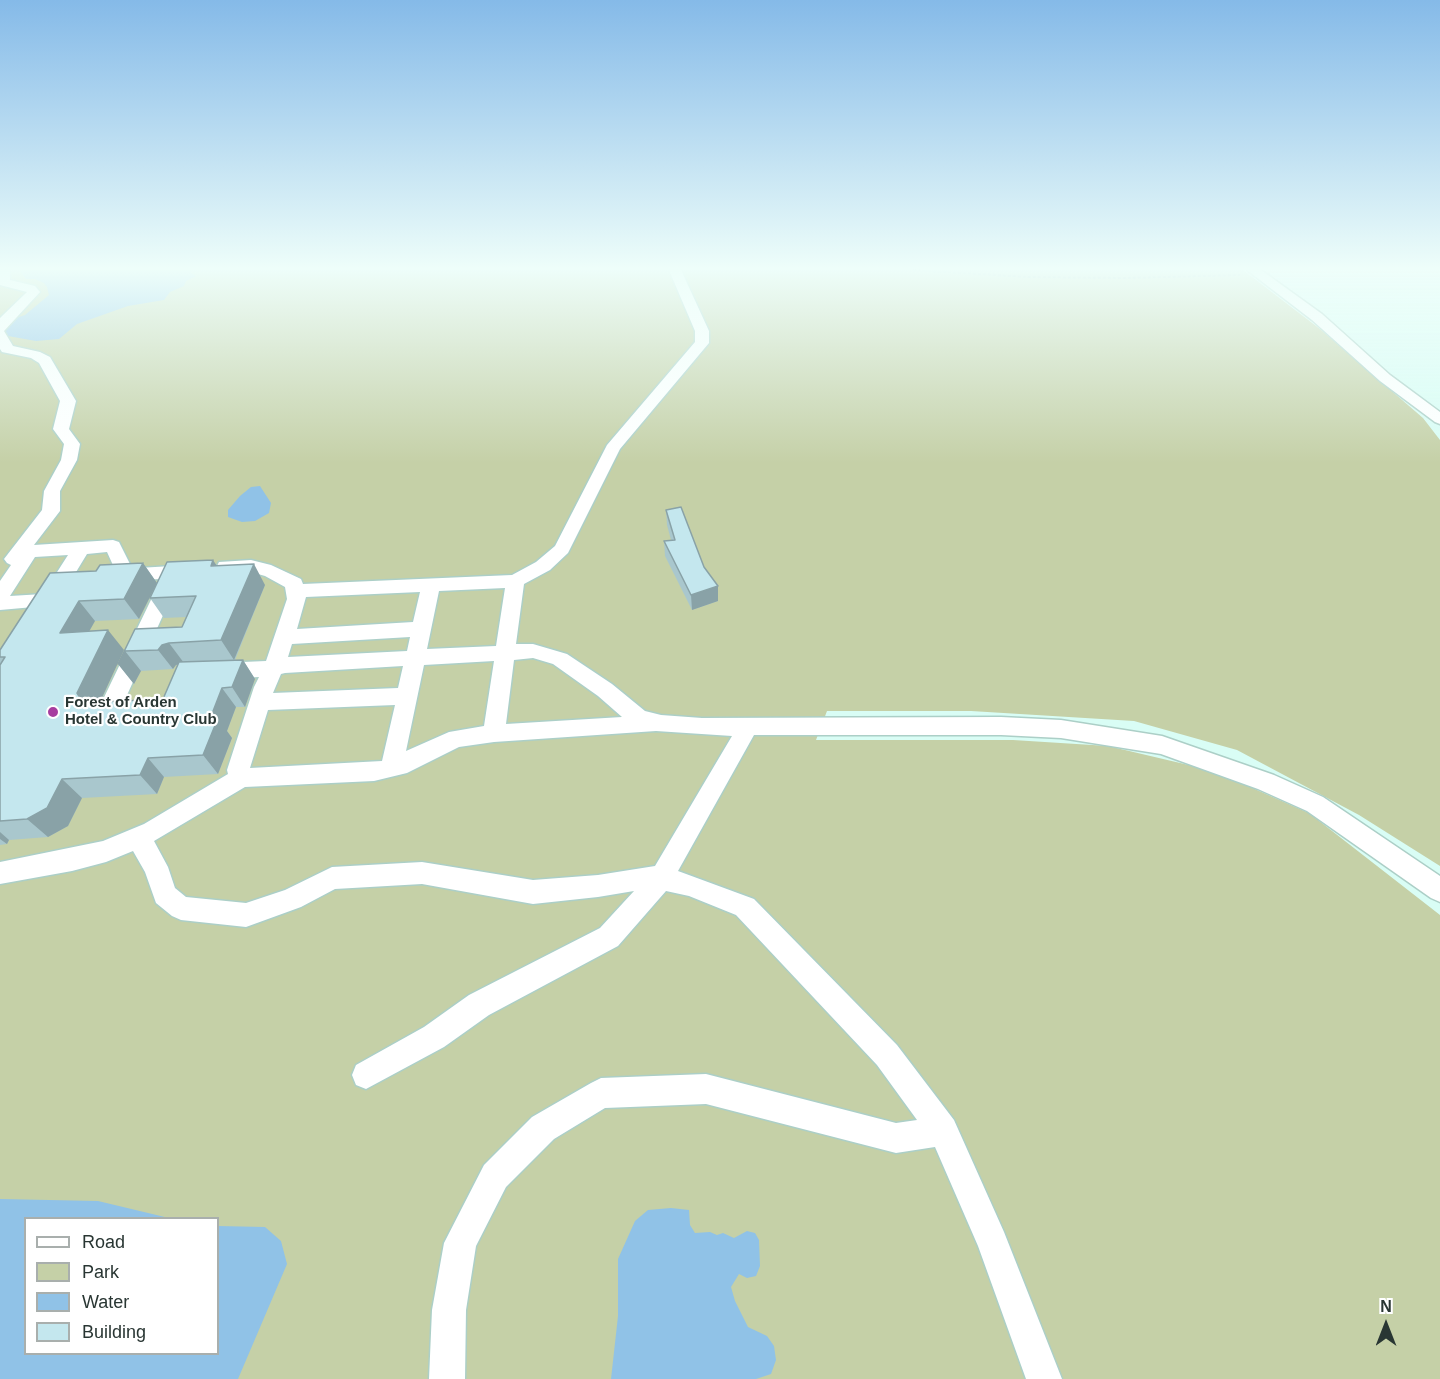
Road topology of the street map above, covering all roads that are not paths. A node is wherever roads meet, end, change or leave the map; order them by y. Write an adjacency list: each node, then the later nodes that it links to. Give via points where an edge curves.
1 (0, 334): 7 (street, via 7,349 45,360 68,400 61,429 72,444 69,459 52,491 51,511)
2 (702, 334): 8 (street, via 702,343 613,448 562,549 543,566)
3 (1336, 334): 4 (street, via 1385,378)
4 (1440, 419)
5 (81, 548): 6 (street, via 113,546 124,570 138,574); 11 (street, via 30,551); 12 (street, via 50,600)
6 (174, 572): 10 (street, via 251,566 271,571 294,584); 21 (street, via 108,712)
7 (0, 576)
8 (515, 580): 9 (street); 15 (street)
9 (431, 585): 10 (street); 13 (street)
10 (296, 591): 14 (street)
11 (0, 596)
12 (0, 603)
13 (423, 629): 14 (street); 16 (street)
14 (285, 637): 17 (street)
15 (505, 653): 16 (street); 22 (street, via 533,651 560,659 638,718); 24 (street)
16 (417, 658): 17 (street); 19 (street)
17 (274, 668): 18 (street); 20 (street)
18 (195, 672)
19 (408, 696): 20 (street); 25 (street)
20 (259, 702): 26 (street, via 238,770)
21 (143, 711)
22 (661, 724): 23 (street); 24 (street)
23 (748, 727): 29 (street); 30 (street, via 1061,729 1162,746 1266,782 1315,804)
24 (494, 733): 25 (street, via 458,738)
25 (392, 767): 26 (street, via 374,772)
26 (241, 778): 27 (street)
27 (141, 836): 28 (street, via 84,857); 29 (street, via 165,895 181,908 246,915 292,899 332,878 422,873 533,892 651,876)
28 (0, 873)
29 (661, 878): 31 (street, via 609,937 479,1005 434,1037); 32 (street, via 745,907 887,1055)
30 (1440, 890)
31 (366, 1075)
32 (943, 1131): 33 (street, via 896,1138 706,1089 602,1093 543,1128 495,1176 460,1243 449,1310); 34 (street, via 993,1243)
33 (447, 1379)
34 (1044, 1379)

